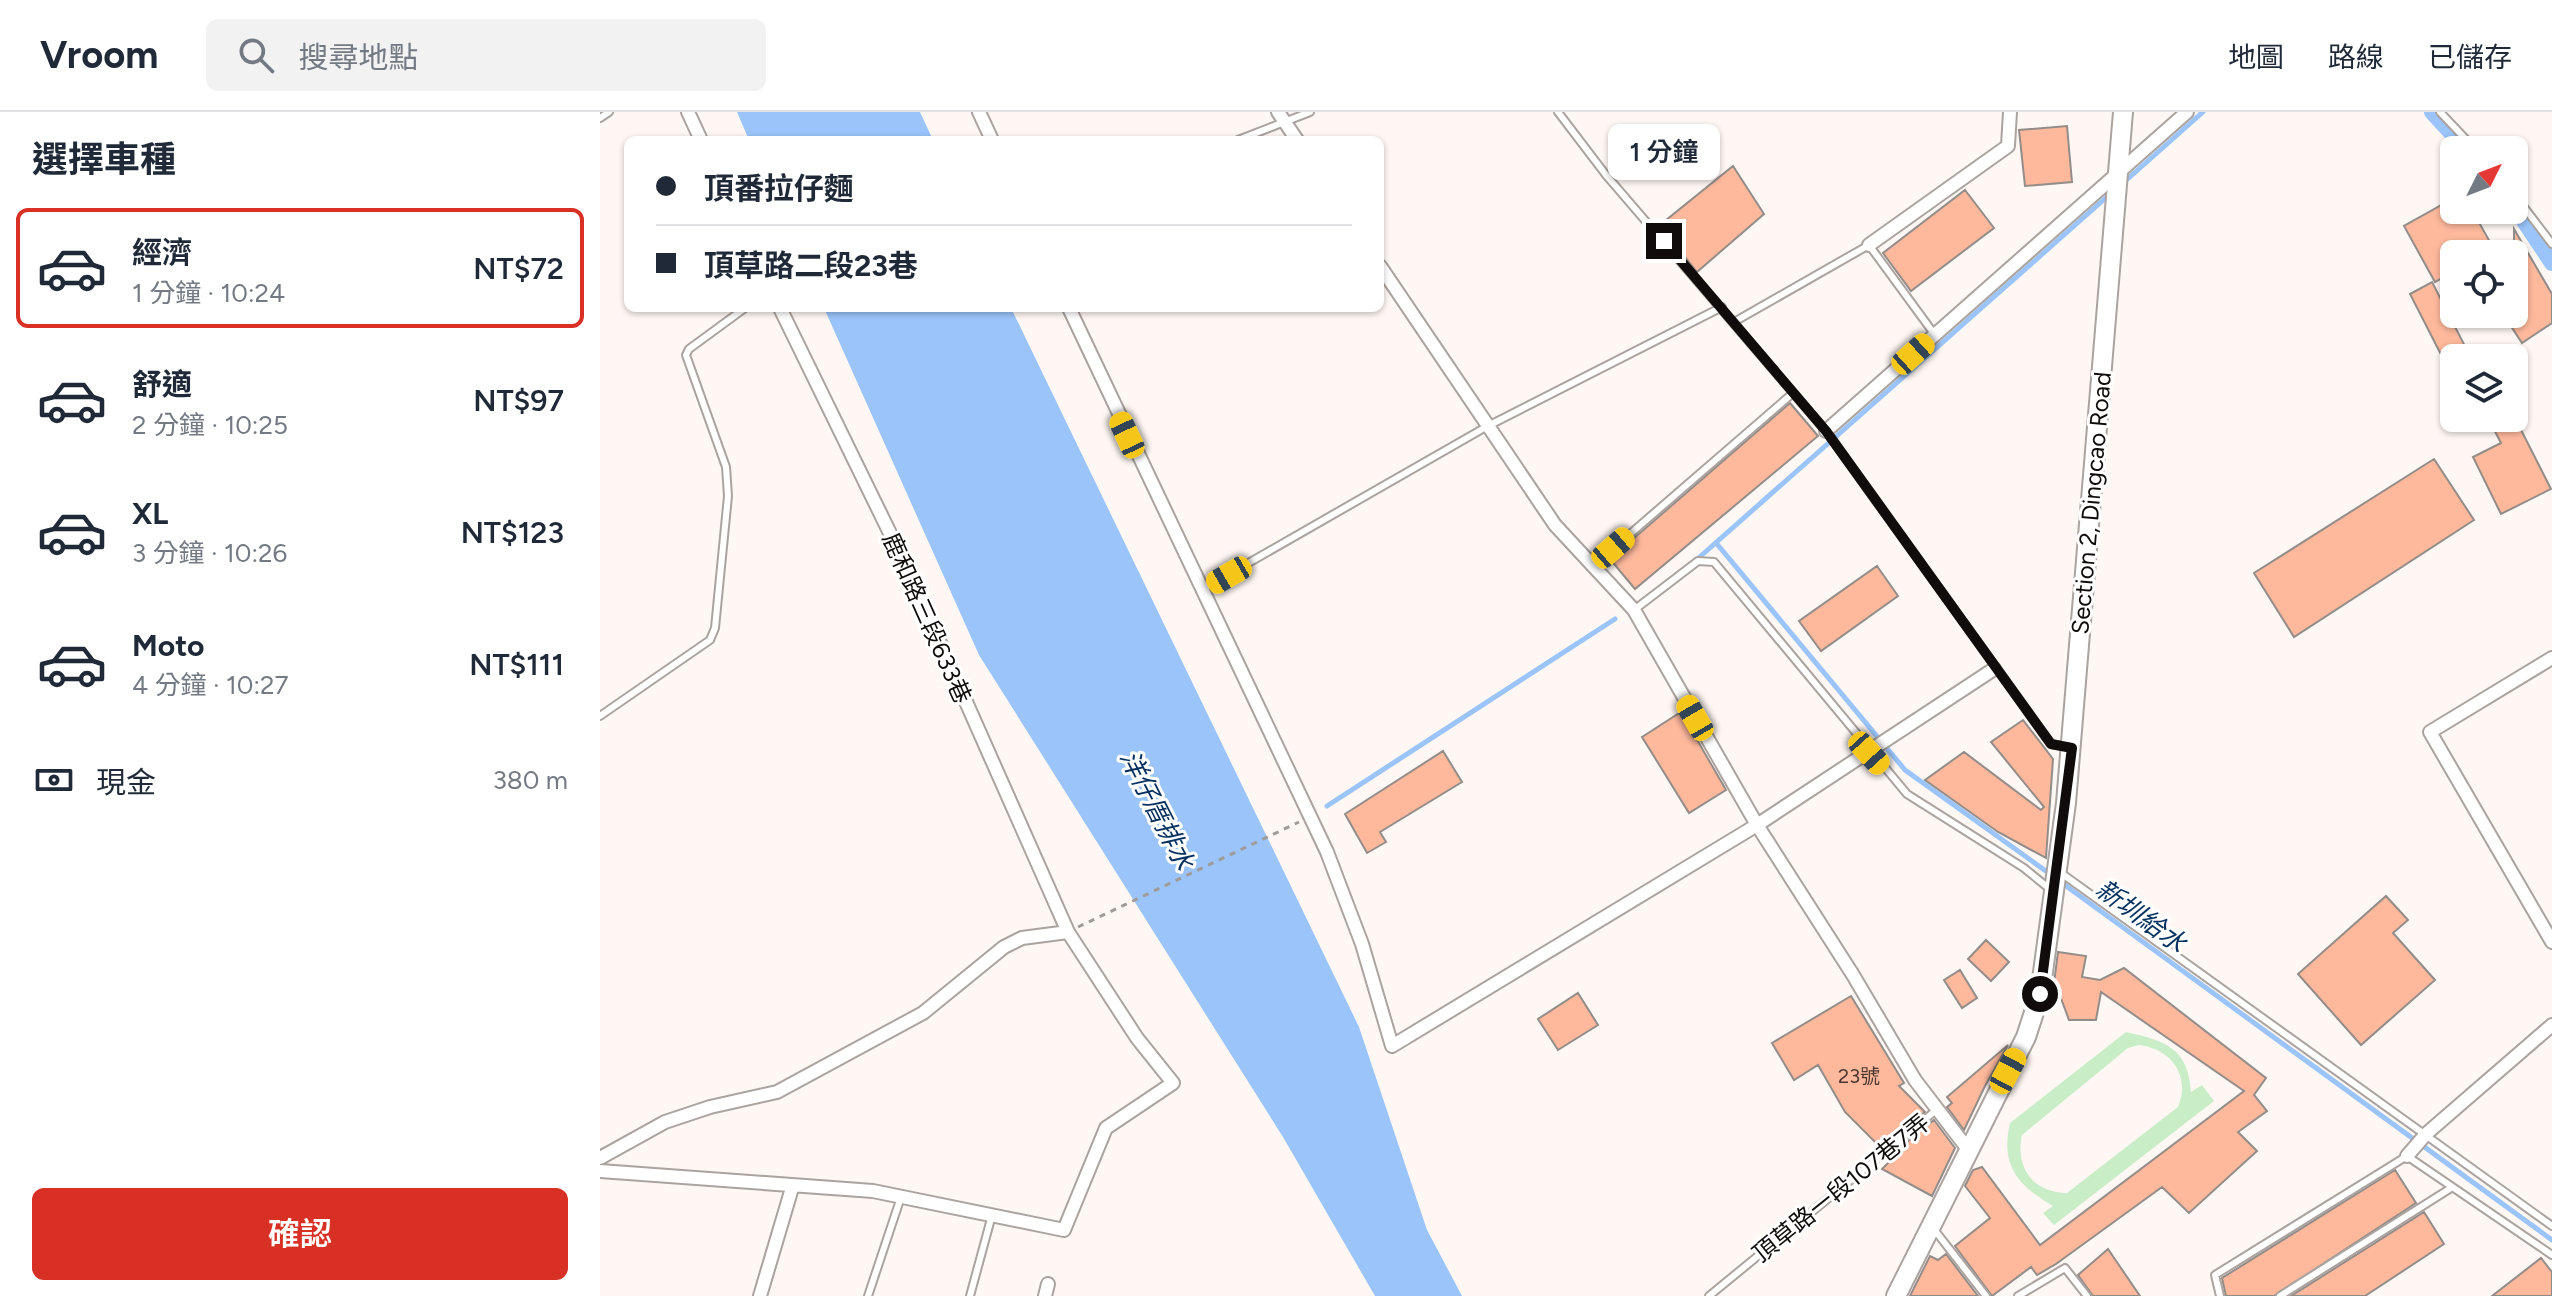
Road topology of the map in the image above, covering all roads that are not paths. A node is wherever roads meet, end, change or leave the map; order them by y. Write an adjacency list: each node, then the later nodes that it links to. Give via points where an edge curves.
1 (609, 112): 11 (lane)
2 (688, 112): 12 (street)
3 (979, 112): 13 (street)
4 (1310, 112): 10 (lane)
5 (1558, 112): 22 (lane)
6 (2010, 112): 20 (street, via 2008,146)
7 (2123, 112): 17 (street, Section 2, Dingcao Road)
8 (2187, 112): 17 (street)
9 (2440, 112): 16 (lane)
10 (1282, 117): 14 (lane); 15 (street)
11 (600, 118)
12 (699, 136)
13 (990, 136)
14 (1246, 136)
15 (1294, 136)
16 (2463, 136)
17 (2118, 173): 27 (street); 37 (street, Section 2, Dingcao Road)
18 (2528, 212): 19 (lane)
19 (2552, 244)
20 (1869, 245): 26 (lane); 27 (lane)
21 (1384, 272): 29 (street)
22 (1722, 307): 26 (lane); 29 (lane)
23 (740, 312): 36 (lane, via 686,355 726,467 715,628 710,640)
24 (782, 312): 42 (street, 鹿和路三段633巷, via 905,564)
25 (1071, 312): 32 (street)
26 (1734, 322): 28 (lane)
27 (1935, 335): 30 (street)
28 (1793, 393): 30 (lane); 31 (lane)
29 (1486, 427): 31 (street); 32 (lane)
30 (1826, 431): 35 (lane)
31 (1591, 568): 33 (street)
32 (1203, 589): 39 (street, via 1310,817 1362,944 1392,1046)
33 (1634, 610): 38 (lane, via 1698,561 1714,562); 39 (street)
34 (2552, 658): 43 (street, via 2430,732)
35 (1994, 669): 37 (lane, via 2051,744); 38 (street)
36 (600, 716)
37 (2072, 748): 40 (street, Section 2, Dingcao Road)
38 (1869, 753): 39 (street); 41 (lane, via 1907,794 2024,868)
39 (1757, 825): 45 (street)
40 (2058, 871): 41 (street, Section 2, Dingcao Road); 46 (lane)
41 (2055, 894): 47 (street, Section 2, Dingcao Road, via 2034,1016)
42 (1068, 932): 49 (street, via 1022,938 1004,947 923,1013 777,1092 665,1122); 54 (street, 鹿和路三段633巷, via 1173,1083 1106,1128 1064,1230)
43 (2552, 942)
44 (2552, 1025): 46 (street)
45 (1935, 1111): 47 (street); 61 (lane, 頂草路一段107巷7弄)
46 (2426, 1134): 48 (street); 56 (lane)
47 (1967, 1148): 55 (street, Section 2, Dingcao Road)
48 (2407, 1156): 52 (lane); 66 (lane, via 2215,1275)
49 (600, 1158)
50 (600, 1171): 51 (street)
51 (792, 1188): 53 (street); 58 (street)
52 (2451, 1188): 57 (lane); 67 (lane)
53 (901, 1196): 54 (street); 59 (lane)
54 (992, 1215): 60 (lane)
55 (1931, 1225): 62 (street, Section 2, Dingcao Road); 63 (lane)
56 (2552, 1226)
57 (2552, 1255)
58 (760, 1296)
59 (868, 1296)
60 (970, 1296)
61 (1709, 1296)
62 (1896, 1296)
63 (1986, 1296)
64 (2018, 1296): 65 (lane, via 2065,1268)
65 (2087, 1296)
66 (2220, 1296)
67 (2280, 1296)

